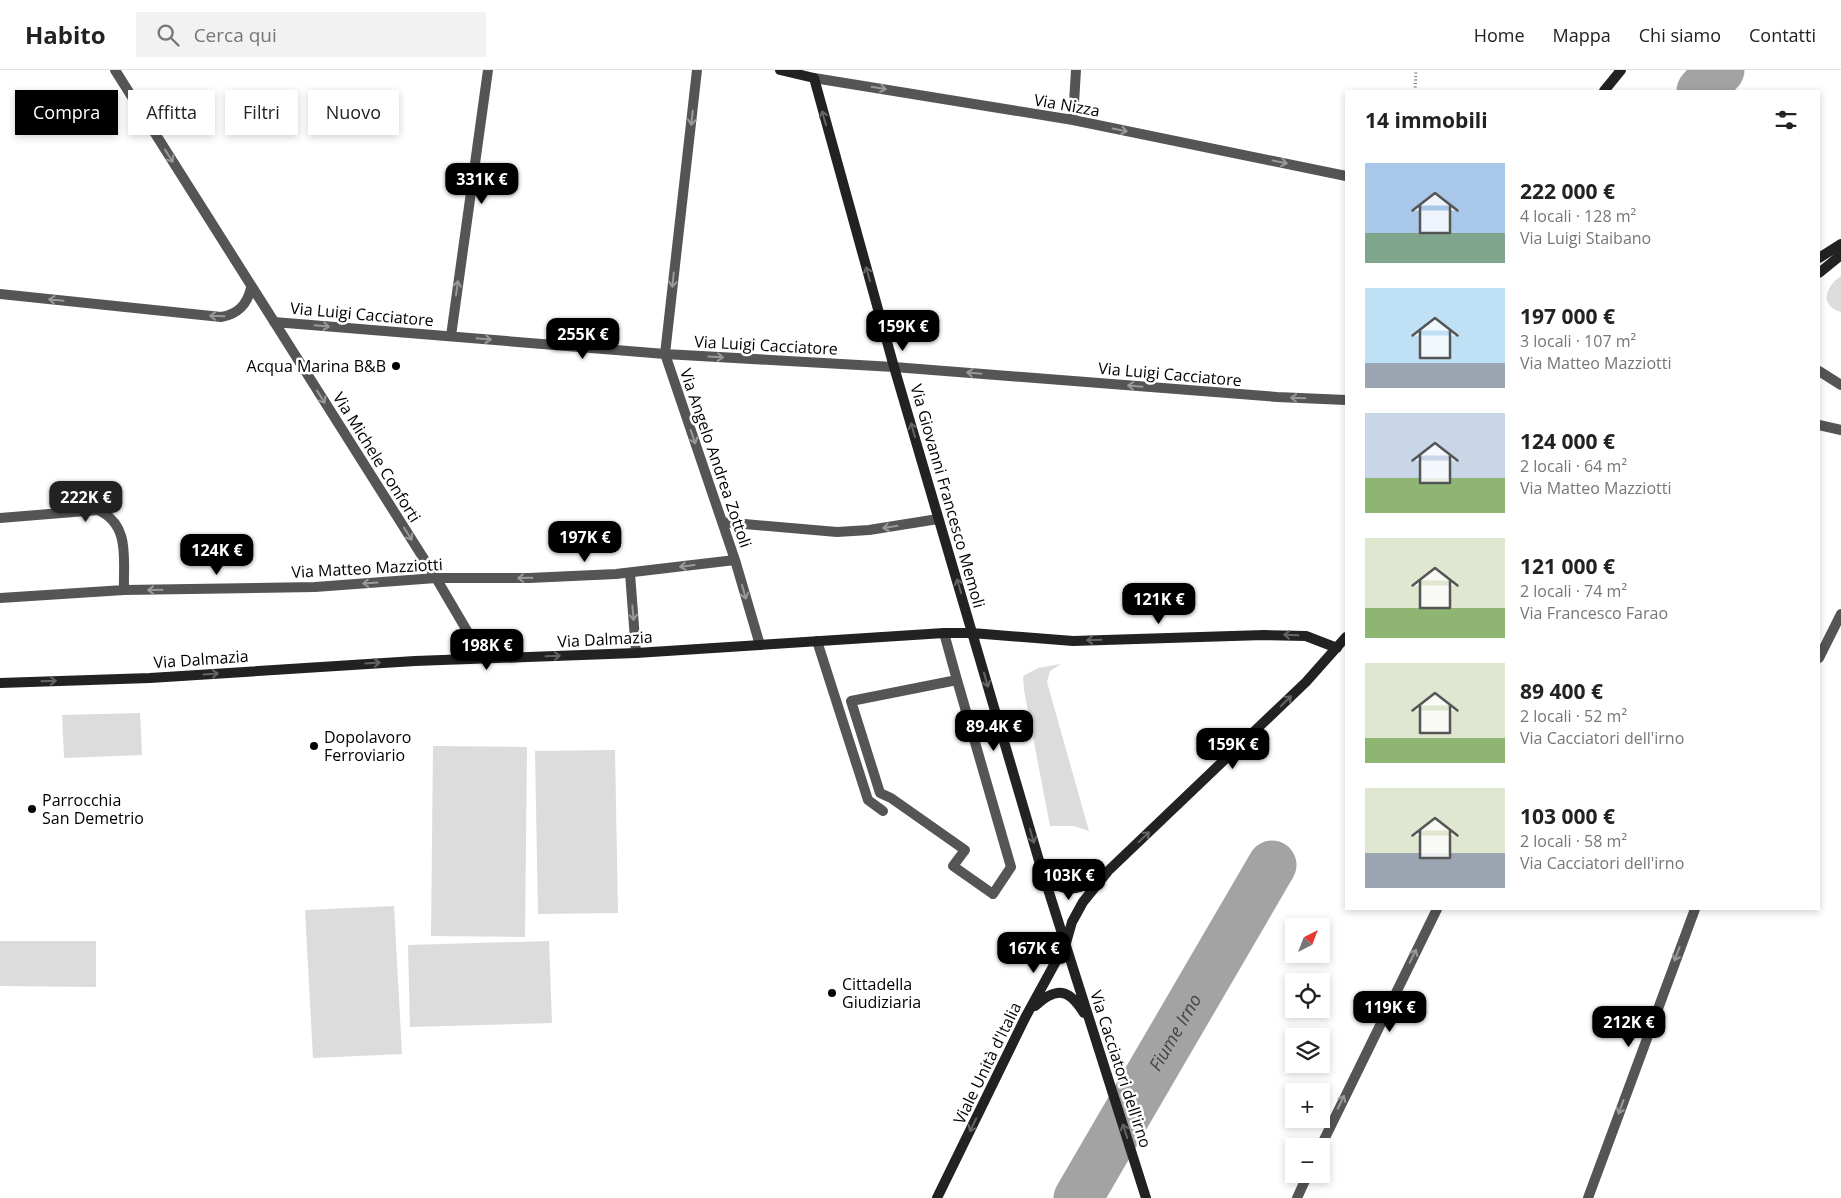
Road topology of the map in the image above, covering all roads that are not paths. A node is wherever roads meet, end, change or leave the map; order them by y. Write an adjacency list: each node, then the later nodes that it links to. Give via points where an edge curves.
1 (115, 70): 15 (street, Via Michele Conforti, one-way to 15)
2 (488, 70): 18 (street, one-way to 2)
3 (697, 70): 19 (street, Via Angelo Andrea Zottoli, one-way to 19)
4 (780, 70): 7 (main road, Via Nizza)
5 (1076, 70): 9 (street)
6 (1621, 70): 8 (main road)
7 (812, 74): 9 (street, Via Nizza, one-way to 9); 20 (main road, Via Giovanni Francesco Memoli, one-way to 7)
8 (1605, 90)
9 (1073, 120): 10 (street, Via Nizza, one-way to 10)
10 (1345, 176)
11 (1841, 244): 13 (main road)
12 (1841, 255): 14 (main road)
13 (1820, 257)
14 (1820, 272)
15 (252, 288): 16 (street, one-way to 16, via 242,308 221,317); 17 (street, Via Michele Conforti)
16 (0, 294)
17 (274, 322): 18 (street, Via Luigi Cacciatore, one-way to 18); 31 (street, Via Michele Conforti, one-way to 31)
18 (451, 336): 19 (street, Via Luigi Cacciatore, one-way to 19)
19 (665, 354): 20 (street, Via Luigi Cacciatore, one-way to 20); 28 (street, Via Angelo Andrea Zottoli, one-way to 28)
20 (894, 367): 23 (street, Via Luigi Cacciatore, one-way to 20); 27 (main road, Via Giovanni Francesco Memoli, one-way to 20)
21 (1820, 372): 22 (street)
22 (1841, 385)
23 (1345, 400)
24 (1820, 425): 25 (street)
25 (1841, 430)
26 (0, 518): 32 (street, via 98,510 110,516 121,529)
27 (938, 519): 28 (street, one-way to 28, via 837,532); 36 (main road, Via Giovanni Francesco Memoli, one-way to 27)
28 (722, 522): 29 (street, Via Angelo Andrea Zottoli)
29 (735, 560): 30 (street, Via Matteo Mazziotti, one-way to 30); 39 (street, Via Angelo Andrea Zottoli, one-way to 39)
30 (630, 573): 31 (street, Via Matteo Mazziotti, one-way to 31); 41 (street, one-way to 41)
31 (436, 578): 32 (street, Via Matteo Mazziotti, one-way to 32, via 314,587); 43 (street, Via Michele Conforti)
32 (124, 590): 33 (street, Via Matteo Mazziotti)
33 (0, 598)
34 (1841, 614): 42 (street)
35 (944, 633): 36 (main road, Via Dalmazia); 38 (main road, Via Dalmazia); 44 (street)
36 (972, 633): 40 (main road, Via Dalmazia, one-way to 36, via 1306,636 1264,634 1073,641); 47 (main road, Via Cacciatori dell'irno, one-way to 47)
37 (1345, 638): 40 (main road)
38 (817, 641): 39 (main road, Via Dalmazia); 46 (street, via 868,800)
39 (760, 645): 41 (main road, Via Dalmazia)
40 (1337, 648): 48 (main road, one-way to 40, via 1306,682)
41 (636, 653): 43 (main road, Via Dalmazia, one-way to 41)
42 (1820, 656)
43 (483, 658): 45 (main road, Via Dalmazia, one-way to 43, via 150,678)
44 (957, 680): 44 (street, via 851,701 880,793 965,850 953,866 993,894 1011,868)
45 (0, 683)
46 (882, 811)
47 (1040, 864): 48 (main road, Via Cacciatori dell'irno, via 1049,879 1062,888 1075,890); 51 (main road, Via Cacciatori dell'irno)
48 (1108, 871): 51 (main road, Viale Unità d'Italia, via 1083,902 1072,922)
49 (1437, 910): 54 (street, one-way to 49)
50 (1695, 910): 59 (street, one-way to 59)
51 (1066, 943): 52 (main road, Viale Unità d'Italia); 53 (main road, Via Cacciatori dell'irno)
52 (1025, 1018): 53 (main road, via 1046,996 1065,992 1074,998); 56 (main road, Viale Unità d'Italia, one-way to 56)
53 (1091, 1026): 57 (main road, Via Cacciatori dell'irno, one-way to 53)
54 (1325, 1138)
55 (1304, 1183): 58 (street)
56 (937, 1198)
57 (1146, 1198)
58 (1296, 1198)
59 (1588, 1198)

